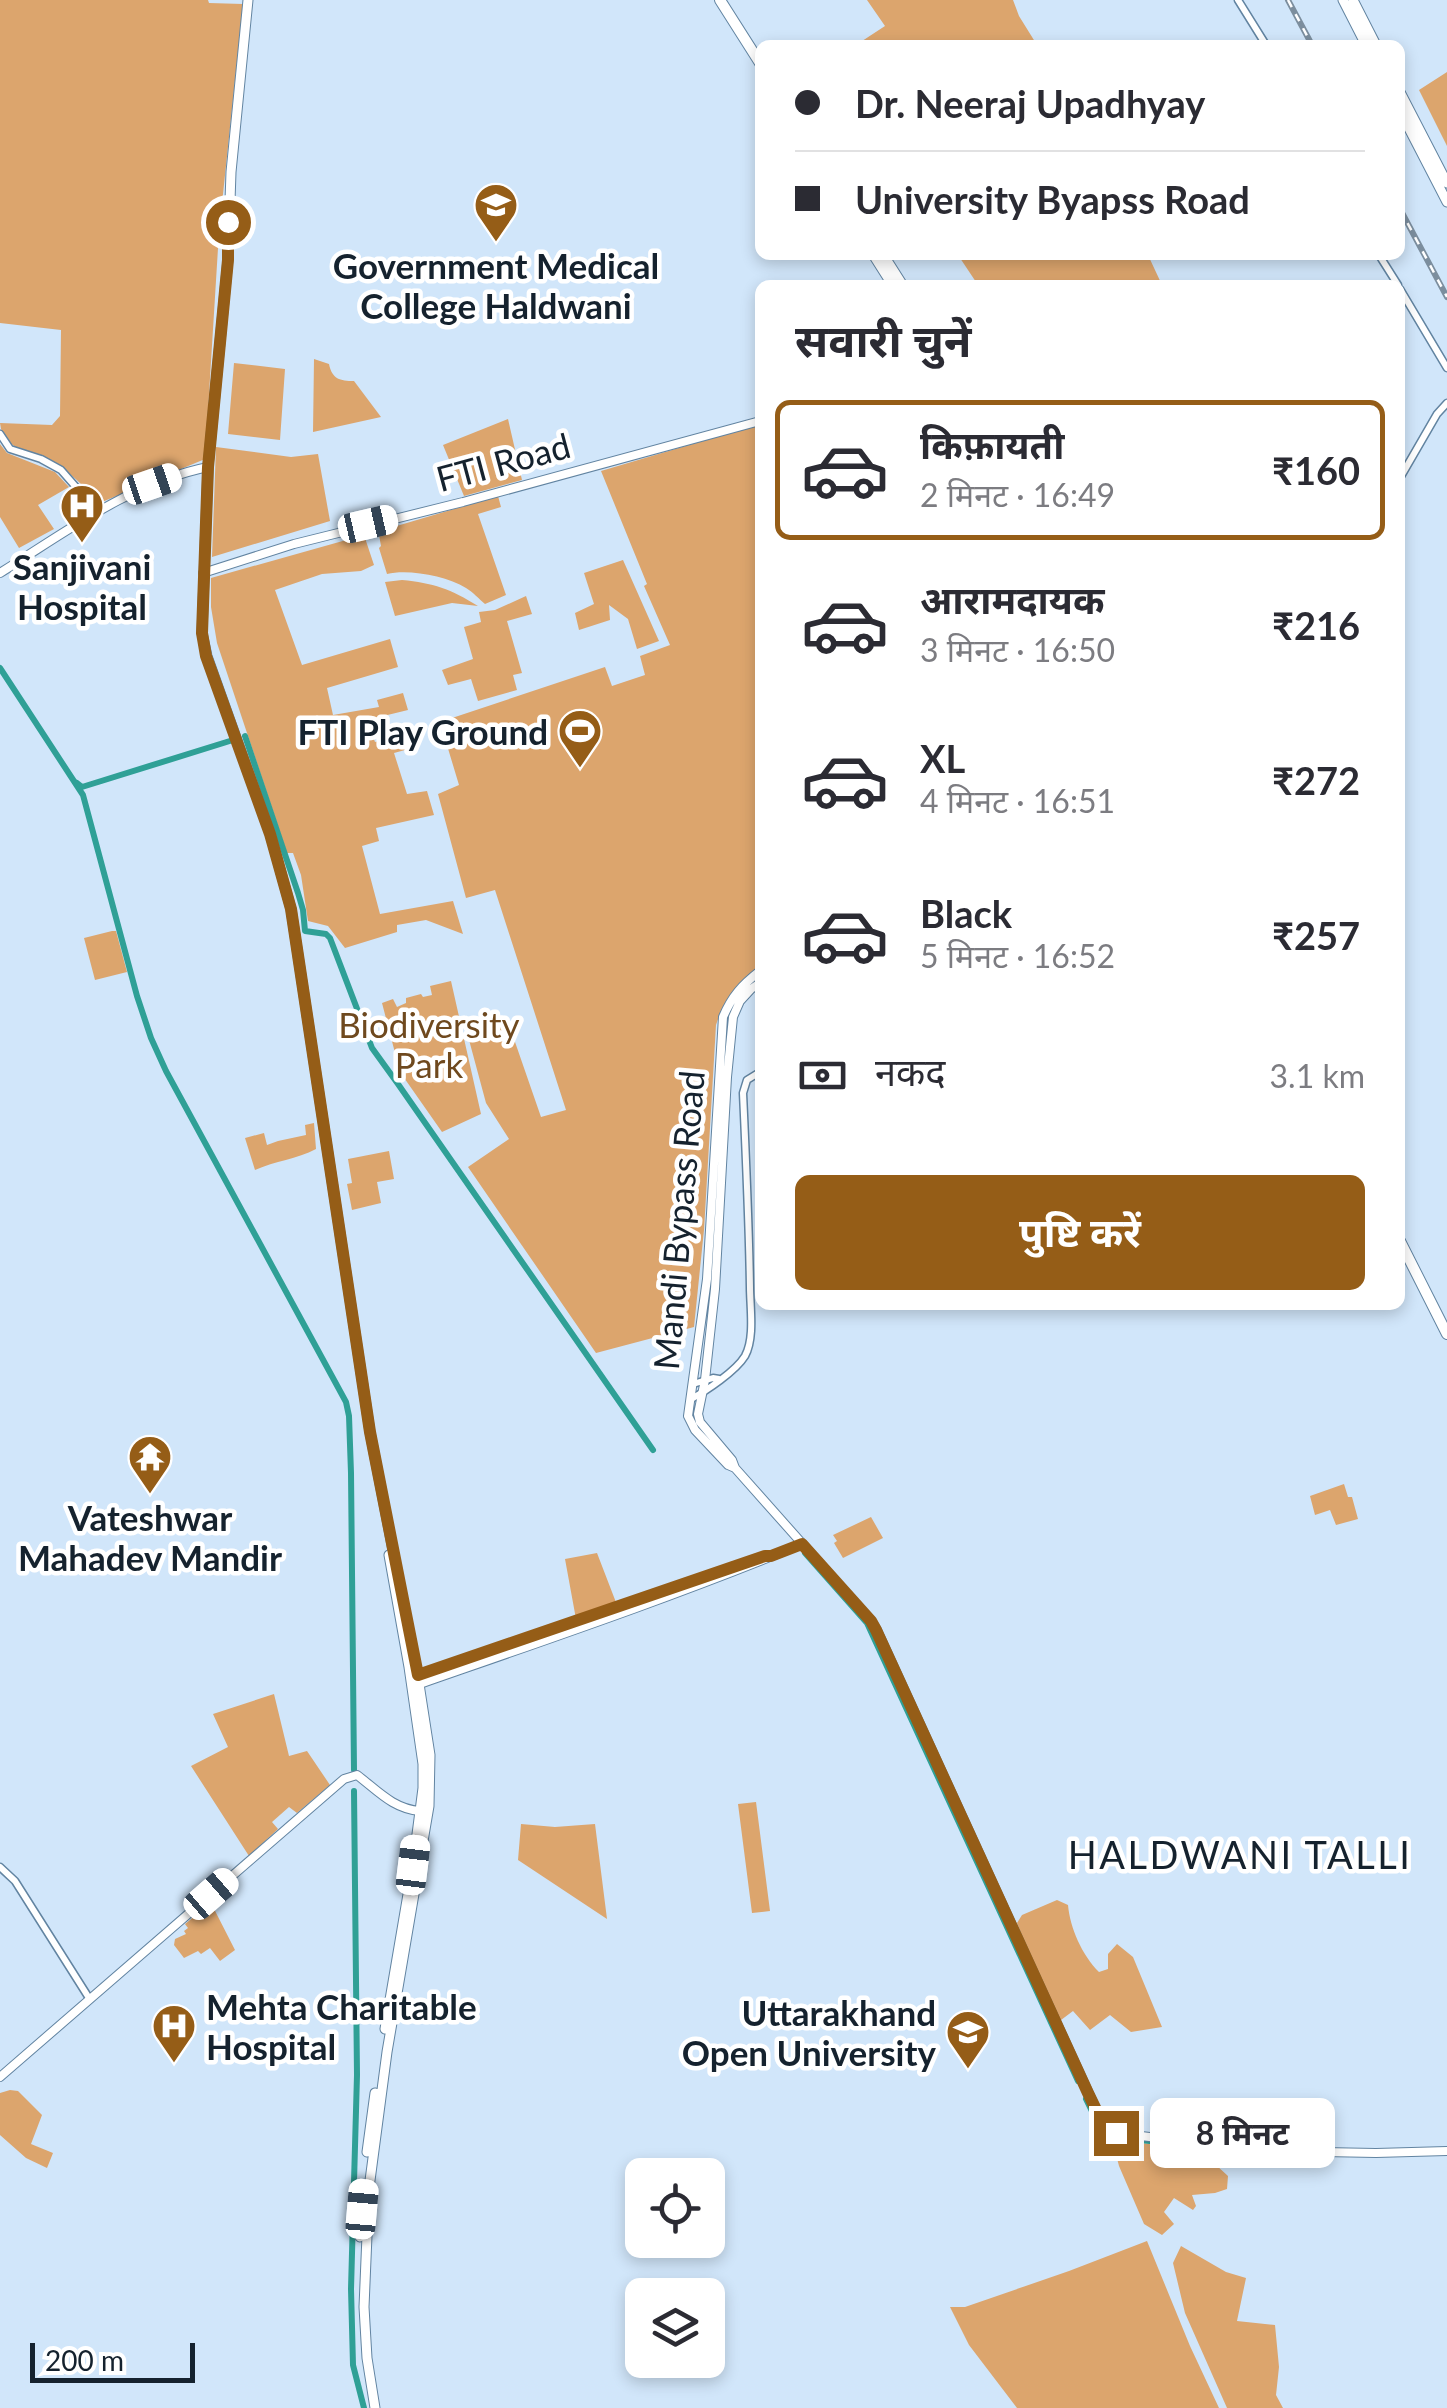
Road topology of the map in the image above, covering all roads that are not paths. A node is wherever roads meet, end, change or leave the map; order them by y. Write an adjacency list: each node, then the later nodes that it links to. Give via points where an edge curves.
1 (248, 0): 19 (main road)
2 (720, 0): 9 (highway)
3 (1238, 0): 6 (street)
4 (1344, 0): 7 (main road)
5 (1352, 0): 8 (main road)
6 (1263, 40)
7 (1364, 40)
8 (1373, 40)
9 (755, 54)
10 (1405, 102): 12 (main road)
11 (1405, 122): 13 (main road)
12 (1447, 184)
13 (1447, 202)
14 (1405, 297): 15 (street)
15 (1447, 368)
16 (1447, 403): 20 (street)
17 (755, 422): 25 (main road, FTI Road)
18 (0, 434): 23 (street, via 10,449 60,470)
19 (208, 467): 21 (main road); 22 (main road)
20 (1405, 469)
21 (192, 470): 22 (main road); 23 (main road)
22 (207, 483): 25 (main road)
23 (97, 511): 24 (main road)
24 (0, 573)
25 (203, 573): 38 (main road, via 206,656 291,909 376,1482)
26 (755, 975): 33 (main road, Mandi Bypass Road, via 730,998 722,1016 707,1279)
27 (755, 986): 32 (main road, Mandi Bypass Road, via 734,1017)
28 (755, 1075): 31 (street, via 743,1094 750,1336 744,1357)
29 (1405, 1251): 30 (highway)
30 (1447, 1334)
31 (719, 1379): 32 (street); 34 (street)
32 (705, 1380): 33 (street); 34 (main road, Mandi Bypass Road)
33 (693, 1384): 35 (main road, Mandi Bypass Road)
34 (703, 1393): 35 (street); 36 (main road, Mandi Bypass Road, via 700,1422)
35 (691, 1398): 36 (main road, Mandi Bypass Road, via 691,1425)
36 (735, 1468): 37 (main road, Mandi Bypass Road)
37 (802, 1544): 38 (main road); 43 (main road, Mandi Bypass Road, via 876,1630 1103,2124 1116,2133 1267,2151)
38 (415, 1680): 39 (main road, via 426,1756)
39 (424, 1812): 41 (main road, via 395,1805 357,1774 344,1779); 44 (main road, via 362,2199 358,2316)
40 (0, 1868): 41 (street, via 16,1881)
41 (89, 1998): 42 (main road)
42 (0, 2076)
43 (1447, 2151)
44 (372, 2408)

